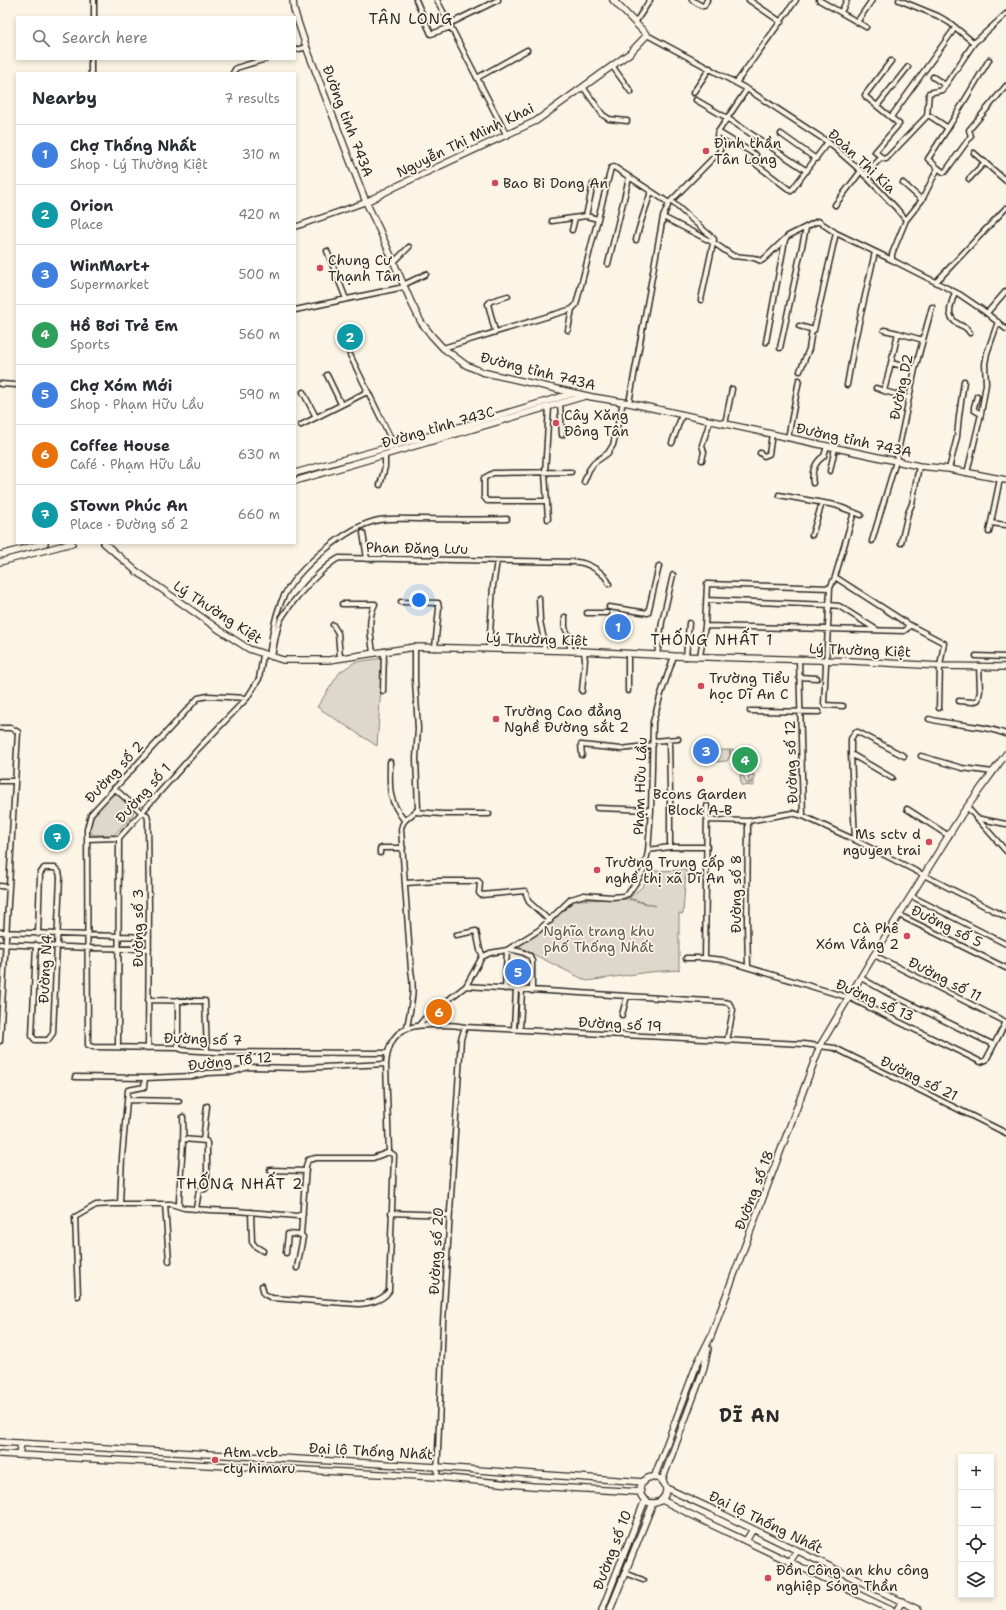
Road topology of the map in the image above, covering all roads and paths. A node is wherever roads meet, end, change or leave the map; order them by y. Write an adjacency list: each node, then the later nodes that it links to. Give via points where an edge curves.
1 (94, 0): 18 (street)
2 (293, 0): 20 (street, Đường tỉnh 743A)
3 (416, 0): 24 (street, via 431,34)
4 (437, 0): 24 (street)
5 (498, 0): 24 (street)
6 (613, 0): 23 (street)
7 (650, 0): 23 (street)
8 (692, 0): 9 (street, via 702,6)
9 (707, 0)
10 (749, 0): 21 (street)
11 (796, 0): 21 (street)
12 (819, 0): 16 (street)
13 (847, 0): 16 (street)
14 (872, 0): 22 (street)
15 (899, 0): 26 (street, via 938,16)
16 (840, 12): 22 (street)
17 (1006, 14): 28 (street)
18 (94, 16)
19 (296, 16): 29 (street, Đường tỉnh 743A)
20 (296, 16)
21 (781, 22): 43 (street)
22 (857, 22): 25 (street)
23 (635, 23): 27 (street)
24 (450, 25): 42 (street)
25 (866, 27)
26 (956, 28): 28 (street); 53 (street)
27 (647, 35): 36 (street, Nguyễn Thị Minh Khai); 38 (street, Đoàn Thị Kia)
28 (974, 43): 44 (street)
29 (306, 47): 30 (street); 77 (street, Đường tỉnh 743A)
30 (296, 50)
31 (527, 50): 42 (street)
32 (91, 60): 39 (street)
33 (263, 60): 40 (street, via 236,68)
34 (989, 60): 56 (street)
35 (891, 61): 51 (street, via 865,95)
36 (613, 67): 46 (street, Nguyễn Thị Minh Khai); 48 (street)
37 (908, 67): 51 (street)
38 (710, 68): 43 (street, Đoàn Thị Kia); 49 (street)
39 (91, 72)
40 (234, 72)
41 (933, 77): 44 (street)
42 (477, 78): 59 (street)
43 (736, 83): 47 (street, Đoàn Thị Kia)
44 (945, 85): 52 (street, via 940,91 928,94)
45 (1006, 86): 67 (street, via 969,130 971,136 946,172)
46 (583, 87): 55 (street, via 603,115 609,119); 59 (street, Nguyễn Thị Minh Khai, via 536,121)
47 (747, 89): 54 (street); 60 (street, Đoàn Thị Kia)
48 (631, 92)
49 (693, 93)
50 (696, 100): 54 (street)
51 (877, 106): 53 (street)
52 (927, 116): 56 (street); 63 (street, via 886,159)
53 (891, 117): 63 (street, via 899,124 875,152)
54 (727, 118): 57 (street); 68 (street)
55 (627, 121)
56 (948, 128): 67 (street, via 928,159)
57 (718, 132): 62 (street); 78 (street, via 720,151)
58 (781, 134): 64 (street)
59 (507, 136): 77 (street, Nguyễn Thị Minh Khai)
60 (828, 142): 64 (street); 69 (street, Đoàn Thị Kia)
61 (974, 153): 66 (street)
62 (756, 154)
63 (882, 157): 69 (street)
64 (816, 159): 68 (street)
65 (753, 162): 68 (street, via 791,190)
66 (985, 162): 71 (street); 72 (street)
67 (938, 168): 76 (street)
68 (807, 170)
69 (862, 173): 79 (street); 85 (street, Đoàn Thị Kia)
70 (629, 178): 75 (street); 84 (street, via 614,167 611,168); 99 (street)
71 (969, 179)
72 (1006, 181)
73 (903, 183): 76 (street)
74 (594, 184): 81 (street)
75 (651, 192): 78 (street); 91 (street)
76 (922, 200): 85 (street)
77 (366, 202): 87 (street); 98 (street, Đường tỉnh 743A)
78 (670, 202): 82 (street); 93 (street, via 713,237)
79 (834, 205)
80 (1006, 208): 101 (street)
81 (586, 216): 83 (street); 84 (street)
82 (663, 217): 93 (street); 146 (street)
83 (575, 218): 86 (street); 89 (street)
84 (598, 219): 109 (street, via 579,299)
85 (906, 220): 97 (street)
86 (552, 221)
87 (296, 227)
88 (806, 228): 90 (street, via 818,221); 92 (street); 124 (street)
89 (572, 230)
90 (836, 233): 96 (street); 116 (street)
91 (636, 240)
92 (785, 240): 93 (street, via 767,258 761,260 733,256); 122 (street)
93 (714, 243): 107 (street)
94 (409, 247): 98 (street)
95 (328, 251): 106 (street)
96 (875, 252): 97 (street); 134 (street)
97 (892, 260): 101 (street)
98 (394, 262): 102 (street, Đường tỉnh 743A)
99 (608, 264)
100 (426, 274): 102 (street)
101 (936, 282): 104 (street)
102 (404, 286): 106 (street); 123 (street, Đường tỉnh 743A, via 421,322)
103 (1006, 291): 111 (street)
104 (955, 292): 111 (street); 120 (street, via 950,315 953,322 968,328)
105 (508, 296): 118 (street, via 488,304)
106 (346, 300): 110 (street)
107 (701, 300)
108 (932, 307): 121 (street, Đường D2)
109 (572, 309): 115 (street); 118 (street)
110 (296, 310)
111 (987, 313): 112 (street)
112 (998, 322): 114 (street); 149 (street, via 987,353 986,384)
113 (799, 326): 116 (street)
114 (1006, 329)
115 (568, 330)
116 (812, 330): 128 (street, via 809,349)
117 (884, 330): 119 (street)
118 (495, 331): 123 (street)
119 (898, 333): 121 (street); 126 (street)
120 (970, 333)
121 (923, 340): 127 (street, Đường D2)
122 (766, 342)
123 (443, 348): 135 (street, Đường tỉnh 743A, via 475,369)
124 (780, 348)
125 (350, 355): 140 (street)
126 (891, 363): 127 (street); 138 (street)
127 (915, 369): 144 (street, Đường D2)
128 (800, 370)
129 (327, 375): 147 (street)
130 (799, 380): 157 (street)
131 (964, 382): 167 (street, via 957,437)
132 (0, 384): 133 (street)
133 (16, 385)
134 (847, 385)
135 (556, 388): 141 (street, Đường tỉnh 743A); 145 (street)
136 (876, 388): 138 (street)
137 (732, 389): 153 (street)
138 (884, 391): 144 (street)
139 (303, 392): 151 (street)
140 (367, 392): 147 (street); 159 (street)
141 (574, 393): 142 (street, Đường tỉnh 743A); 145 (street, Đường tỉnh 743C)
142 (588, 395): 145 (street, Đường tỉnh 743C); 146 (street, Đường tỉnh 743A)
143 (977, 396): 149 (street, via 974,410)
144 (909, 398): 165 (street, Đường D2)
145 (561, 401): 148 (street, Đường tỉnh 743C); 156 (street); 159 (street, Đường tỉnh 743C)
146 (626, 403): 150 (street, Đường tỉnh 743A); 175 (street, via 613,445 592,467)
147 (341, 404): 151 (street)
148 (549, 407): 163 (street, Đường tỉnh 743C); 171 (street)
149 (981, 414): 172 (street)
150 (682, 415): 152 (street, Đường tỉnh 743A); 158 (street)
151 (316, 417): 154 (street)
152 (710, 421): 153 (street, Đường tỉnh 743A); 164 (street, via 702,446)
153 (725, 424): 155 (street, Đường tỉnh 743A)
154 (301, 425)
155 (772, 434): 157 (street, Đường tỉnh 743A); 162 (street, via 769,454 764,456)
156 (562, 435)
157 (788, 438): 160 (street, Đường tỉnh 743A)
158 (672, 443)
159 (394, 445): 169 (street, Đường tỉnh 743C)
160 (827, 446): 161 (street, Đường tỉnh 743A); 176 (street, via 824,456 816,462)
161 (835, 448): 165 (street, Đường tỉnh 743A); 168 (street)
162 (760, 453)
163 (385, 455): 174 (street, Đường tỉnh 743C); 177 (street)
164 (702, 460)
165 (896, 461): 166 (street, Đường tỉnh 743A); 190 (street, Đường D2)
166 (919, 466): 167 (street, Đường tỉnh 743A); 191 (street, via 913,502)
167 (949, 469): 172 (street, Đường tỉnh 743A)
168 (830, 471)
169 (296, 472)
170 (571, 472): 171 (street)
171 (545, 473): 179 (street); 179 (street, via 493,473 484,478 484,497 487,501)
172 (967, 473): 173 (street, Đường tỉnh 743A)
173 (1003, 480): 185 (street)
174 (296, 481)
175 (584, 482)
176 (813, 483)
177 (380, 485)
178 (779, 495): 180 (street)
179 (546, 501): 184 (street)
180 (822, 502): 181 (street); 189 (street)
181 (854, 512): 182 (street); 201 (street)
182 (861, 515)
183 (507, 519): 228 (street, via 392,519 372,522 349,533 307,566 285,594 276,615)
184 (548, 519)
185 (991, 523): 186 (street); 187 (street)
186 (1006, 525)
187 (989, 532)
188 (363, 533): 196 (street)
189 (812, 535)
190 (872, 541)
191 (901, 543)
192 (40, 544): 195 (street)
193 (68, 544): 198 (street)
194 (105, 544): 228 (street, Lý Thường Kiệt, via 136,571 191,611 241,645)
195 (0, 554)
196 (367, 559): 197 (street, Phan Đăng Lưu); 228 (street, Phan Đăng Lưu, via 339,558 319,575 289,607 280,622)
197 (497, 561): 202 (street, Phan Đăng Lưu, via 584,563 607,579); 221 (street)
198 (0, 562)
199 (659, 566): 209 (street, via 648,613)
200 (673, 575): 229 (street)
201 (835, 577): 203 (street); 214 (street)
202 (609, 584)
203 (830, 588): 205 (street, via 707,584); 208 (street)
204 (539, 598): 222 (street)
205 (706, 600): 208 (street); 216 (street)
206 (401, 602): 220 (street, via 438,603)
207 (342, 604): 226 (street, via 375,604 370,622)
208 (830, 605): 217 (street); 218 (street, via 839,606)
209 (609, 607)
210 (587, 613): 211 (street)
211 (607, 613)
212 (565, 617): 224 (street)
213 (689, 623): 231 (street)
214 (908, 624): 218 (street, via 904,631); 238 (street, via 944,643)
215 (333, 625): 235 (street, via 338,633)
216 (705, 626): 217 (street); 232 (street)
217 (827, 628): 218 (street); 237 (street)
218 (877, 630)
219 (415, 647): 220 (street, Lý Thường Kiệt); 223 (street, Lý Thường Kiệt); 276 (street, via 418,729)
220 (435, 648): 221 (street, Lý Thường Kiệt)
221 (489, 649): 222 (street, Lý Thường Kiệt)
222 (544, 650): 224 (street, Lý Thường Kiệt)
223 (384, 651): 226 (street, Lý Thường Kiệt); 243 (street)
224 (570, 651): 225 (street, Lý Thường Kiệt)
225 (584, 652): 227 (street, Lý Thường Kiệt); 244 (street)
226 (373, 653): 235 (street, Lý Thường Kiệt)
227 (628, 654): 229 (street, Lý Thường Kiệt); 245 (street)
228 (268, 656): 235 (street, Lý Thường Kiệt, via 295,661); 246 (street, Đường số 1, via 259,679)
229 (657, 656): 230 (street, Lý Thường Kiệt)
230 (674, 656): 231 (street, Lý Thường Kiệt); 258 (street, Phạm Hữu Lầu, via 656,712)
231 (686, 656): 232 (street, Lý Thường Kiệt)
232 (700, 656): 236 (street, Lý Thường Kiệt)
233 (976, 656): 234 (street)
234 (1006, 657)
235 (340, 658)
236 (799, 659): 237 (street, Lý Thường Kiệt); 241 (street, Đường số 12)
237 (825, 660): 238 (street, Lý Thường Kiệt); 248 (street, via 824,703)
238 (940, 666): 239 (street, Lý Thường Kiệt); 249 (street)
239 (979, 666): 240 (street, Lý Thường Kiệt); 247 (street, via 978,700)
240 (1006, 667)
241 (799, 677): 242 (street); 251 (street, Đường số 12)
242 (817, 678)
243 (382, 691)
244 (582, 691)
245 (628, 691)
246 (247, 698): 269 (street, Đường số 2, via 198,698); 275 (street, Đường số 1)
247 (958, 701)
248 (844, 706)
249 (939, 708)
250 (750, 711): 251 (street)
251 (800, 711): 252 (street); 278 (street, Đường số 12)
252 (819, 712)
253 (929, 719): 255 (street, via 957,725 981,726)
254 (0, 728): 268 (street, via 11,728 18,732)
255 (1006, 734)
256 (678, 739): 257 (street)
257 (669, 740): 258 (street); 288 (street)
258 (653, 743): 261 (street, via 621,749 581,745); 274 (street, Phạm Hữu Lầu)
259 (851, 754): 262 (street, via 852,737 857,732); 266 (street); 287 (street)
260 (1006, 754): 265 (street, Đường số 18)
261 (582, 755)
262 (904, 756)
263 (921, 756): 265 (street, via 962,768)
264 (390, 762): 280 (street, via 391,799)
265 (993, 772): 271 (street, Đường số 18)
266 (892, 778)
267 (0, 780): 268 (street)
268 (15, 781): 297 (street)
269 (114, 788): 275 (street); 285 (street, Đường số 2, via 91,814)
270 (707, 806): 281 (street)
271 (967, 807): 279 (street); 284 (street, Đường số 18)
272 (597, 808): 274 (street)
273 (907, 809): 284 (street)
274 (651, 810): 291 (street, Phạm Hữu Lầu)
275 (140, 812): 286 (street, Đường số 1); 308 (street, Đường số 3, via 147,816 148,824)
276 (416, 812): 277 (street); 280 (street)
277 (489, 814)
278 (803, 816): 282 (street, via 792,813); 287 (street)
279 (976, 818): 283 (street); 292 (street)
280 (404, 820): 290 (street, via 401,829)
281 (707, 820): 282 (street); 289 (street)
282 (748, 821): 323 (street, Đường số 8)
283 (1006, 824)
284 (949, 836): 294 (street, Đường số 18)
285 (87, 838): 286 (street); 307 (street, Đường số 2)
286 (118, 838): 309 (street, Đường số 1)
287 (855, 840): 294 (street)
288 (670, 847): 289 (street); 291 (street)
289 (707, 847): 322 (street)
290 (403, 848): 293 (street, via 382,848); 295 (street)
291 (648, 850): 301 (street, Phạm Hữu Lầu, via 643,872 628,894 612,897 575,897)
292 (1006, 851)
293 (380, 853)
294 (925, 875): 298 (street, Đường số 18); 300 (street)
295 (406, 883): 301 (street, via 478,881 481,895 526,891 529,902); 339 (street, via 414,985)
296 (0, 886): 297 (street)
297 (9, 887): 303 (street)
298 (911, 896): 299 (street, Đường số 18); 312 (street)
299 (899, 915): 319 (street, Đường số 18); 324 (street, Đường số 5)
300 (1006, 917)
301 (550, 920): 318 (street, Phạm Hữu Lầu)
302 (0, 932): 303 (street)
303 (6, 933): 304 (street); 311 (street)
304 (38, 934): 305 (street); 305 (street, Đường N4, via 40,874 44,868 55,868 60,877)
305 (58, 935): 307 (street); 314 (street, Đường N4)
306 (456, 935): 320 (street, via 476,931)
307 (88, 936): 309 (street); 315 (street, Đường số 2)
308 (149, 936): 309 (street); 317 (street, Đường số 3)
309 (119, 937): 316 (street, Đường số 1)
310 (0, 944): 311 (street)
311 (6, 944): 313 (street); 327 (street)
312 (1006, 944)
313 (36, 945): 314 (street); 314 (street, Đường N4, via 31,1032 35,1040 48,1040 53,1033)
314 (58, 946): 315 (street)
315 (88, 948): 316 (street); 346 (street, Đường số 2, via 87,1042)
316 (118, 949): 317 (street); 348 (street, Đường số 1)
317 (149, 949): 334 (street, Đường số 3)
318 (508, 949): 320 (street, Phạm Hữu Lầu); 328 (street); 331 (street, via 530,956)
319 (874, 955): 325 (street, Đường số 18); 337 (street, Đường số 11)
320 (483, 956): 326 (street)
321 (686, 958): 322 (street, Đường số 13)
322 (705, 958): 323 (street, Đường số 13)
323 (748, 967): 333 (street, Đường số 13)
324 (1006, 968)
325 (861, 978): 333 (street, Đường số 18); 345 (street)
326 (466, 986): 328 (street); 338 (street)
327 (2, 989): 343 (street)
328 (505, 989): 329 (street)
329 (516, 989): 330 (street); 341 (street)
330 (522, 990): 331 (street); 342 (street)
331 (532, 991): 332 (street)
332 (627, 996): 336 (street); 344 (street, via 729,1003 733,1010)
333 (850, 998): 345 (street, Đường số 13, via 981,1062 986,1060); 347 (street, Đường số 18)
334 (148, 1000): 335 (street); 349 (street, Đường số 3)
335 (178, 1000): 350 (street); 351 (street, via 206,1002)
336 (622, 1015)
337 (1006, 1022): 345 (street, Đường số 13)
338 (419, 1025): 339 (street, Đường số 19); 340 (street, Đường số 19, via 448,1024)
339 (407, 1027): 352 (street, via 393,1041)
340 (465, 1027): 341 (street, Đường số 19); 373 (street, Đường số 20, via 461,1039)
341 (514, 1029): 342 (street, Đường số 19)
342 (520, 1029): 344 (street, Đường số 19)
343 (0, 1041)
344 (727, 1041): 347 (street, Đường số 19)
345 (994, 1045)
346 (90, 1046): 348 (street, Đường số 7)
347 (820, 1046): 360 (street, Đường số 21, via 835,1048); 381 (street, Đường số 18)
348 (118, 1047): 349 (street, Đường số 7)
349 (148, 1048): 350 (street, Đường số 7)
350 (178, 1048): 351 (street, Đường số 7)
351 (207, 1051): 352 (street, Đường số 7)
352 (387, 1053): 353 (street)
353 (386, 1064): 355 (street, Đường Tổ 12, via 304,1068 248,1067 233,1072); 363 (street)
354 (75, 1077): 355 (street, Đường Tổ 12)
355 (145, 1078): 356 (street, via 144,1087 128,1090)
356 (128, 1100): 357 (street); 366 (street)
357 (179, 1101)
358 (207, 1106): 362 (street)
359 (183, 1117): 361 (street)
360 (1006, 1134)
361 (183, 1139): 362 (street); 368 (street)
362 (203, 1141): 369 (street, via 208,1144 207,1186 205,1190 199,1190)
363 (389, 1152): 365 (street, via 373,1158 316,1158 308,1160); 371 (street, via 394,1155)
364 (270, 1170): 365 (street)
365 (306, 1171): 372 (street)
366 (120, 1204): 367 (street); 380 (street, via 96,1205 75,1217)
367 (165, 1204): 368 (street); 377 (street)
368 (179, 1206): 369 (street)
369 (196, 1209): 370 (street)
370 (250, 1212): 372 (street, via 297,1216); 375 (street, via 252,1242)
371 (391, 1212): 373 (street); 379 (street, via 389,1291 385,1296 359,1304 272,1298 264,1294)
372 (303, 1214): 374 (street)
373 (449, 1215): 389 (street, Đường số 20)
374 (302, 1235): 376 (street, via 288,1234); 378 (street)
375 (263, 1251)
376 (286, 1252)
377 (169, 1261)
378 (297, 1268)
379 (262, 1286)
380 (78, 1296)
381 (709, 1342): 382 (street, Đường số 18, via 697,1364); 383 (street, Đường số 18, via 703,1370)
382 (676, 1419): 383 (street); 392 (street, Đường số 18)
383 (684, 1423): 393 (street, Đường số 18)
384 (0, 1442): 385 (street, Đại lộ Thống Nhất)
385 (21, 1443): 387 (street); 388 (street, Đại lộ Thống Nhất)
386 (0, 1454): 387 (street, Đại lộ Thống Nhất)
387 (19, 1455): 390 (street, Đại lộ Thống Nhất)
388 (358, 1462): 389 (street, Đại lộ Thống Nhất); 390 (street)
389 (437, 1467): 391 (street, Đường số 20); 394 (street, Đại lộ Thống Nhất)
390 (357, 1473): 391 (street, Đại lộ Thống Nhất)
391 (437, 1477): 396 (street, Đại lộ Thống Nhất, via 532,1486)
392 (654, 1478): 393 (street); 394 (street)
393 (662, 1481): 395 (street)
394 (644, 1482): 396 (street)
395 (666, 1488): 398 (street); 400 (street, Đại lộ Thống Nhất)
396 (641, 1492): 397 (street)
397 (645, 1500): 399 (street); 407 (street, Đường số 10)
398 (662, 1500): 399 (street); 401 (street, Đại lộ Thống Nhất)
399 (653, 1503): 404 (street, Đường số 10)
400 (753, 1528): 401 (street); 402 (street, Đại lộ Thống Nhất)
401 (746, 1541): 403 (street, Đại lộ Thống Nhất)
402 (797, 1550): 403 (street); 406 (street, Đại lộ Thống Nhất)
403 (790, 1562): 409 (street, Đại lộ Thống Nhất)
404 (625, 1573): 405 (street); 408 (street, Đường số 10)
405 (643, 1580)
406 (902, 1601): 410 (street); 411 (street, Đại lộ Thống Nhất)
407 (602, 1610)
408 (610, 1610)
409 (891, 1610)
410 (897, 1610)
411 (920, 1610)

